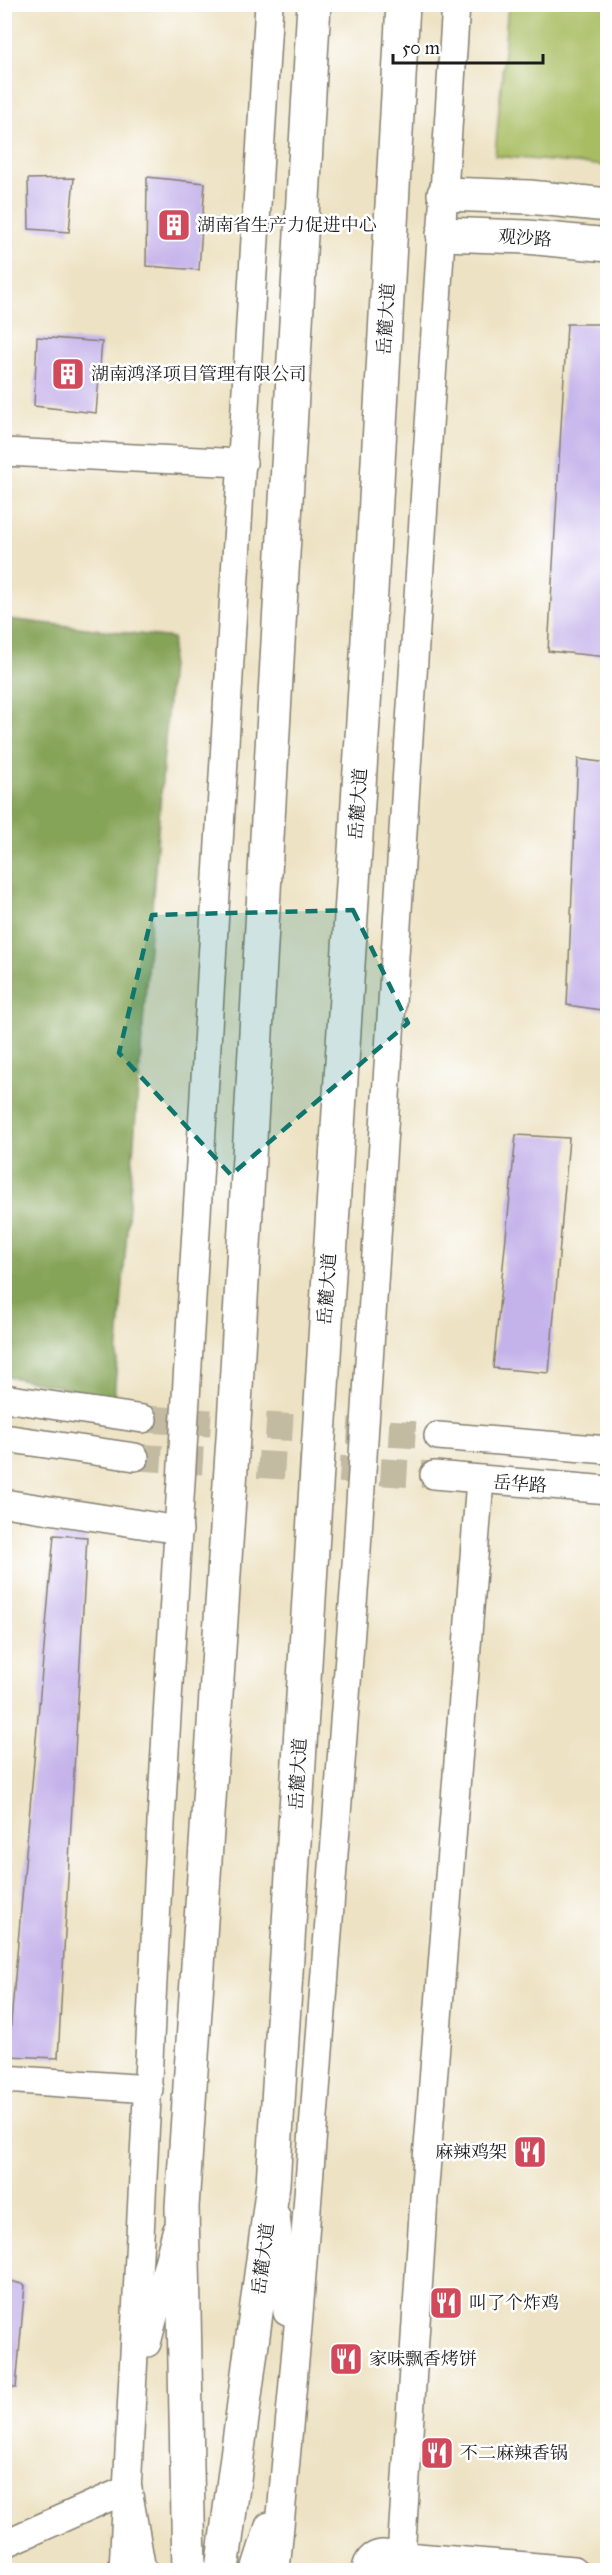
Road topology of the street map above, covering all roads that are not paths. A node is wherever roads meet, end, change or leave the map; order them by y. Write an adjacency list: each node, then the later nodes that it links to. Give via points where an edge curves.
1 (269, 4): 10 (street)
2 (314, 4): 25 (main road, via 236,1399)
3 (403, 4): 24 (main road, 岳麓大道)
4 (456, 4): 5 (street)
5 (444, 194): 6 (main road); 7 (street)
6 (608, 205)
7 (443, 234): 8 (main road, 观沙路); 26 (street, via 356,1565)
8 (608, 245)
9 (4, 452): 10 (street)
10 (243, 463): 21 (street)
11 (4, 1398): 12 (street)
12 (143, 1419)
13 (438, 1436): 15 (street)
14 (4, 1438): 16 (street)
15 (608, 1450)
16 (135, 1457)
17 (434, 1475): 18 (street, 岳华路)
18 (480, 1480): 19 (street, 岳华路); 31 (street, via 423,2217)
19 (608, 1490)
20 (4, 1503): 21 (street)
21 (179, 1530): 23 (street)
22 (4, 2079): 23 (street)
23 (148, 2089): 27 (street)
24 (273, 2184): 26 (street); 35 (main road, 岳麓大道)
25 (182, 2207): 27 (street); 34 (main road)
26 (294, 2370): 28 (street)
27 (132, 2401): 29 (street)
28 (282, 2487): 36 (street); 37 (street)
29 (128, 2489): 30 (street); 32 (street); 33 (street)
30 (4, 2544)
31 (383, 2560): 38 (street)
32 (123, 2571)
33 (142, 2571)
34 (189, 2571)
35 (222, 2571)
36 (255, 2571)
37 (276, 2571)
38 (574, 2571)

